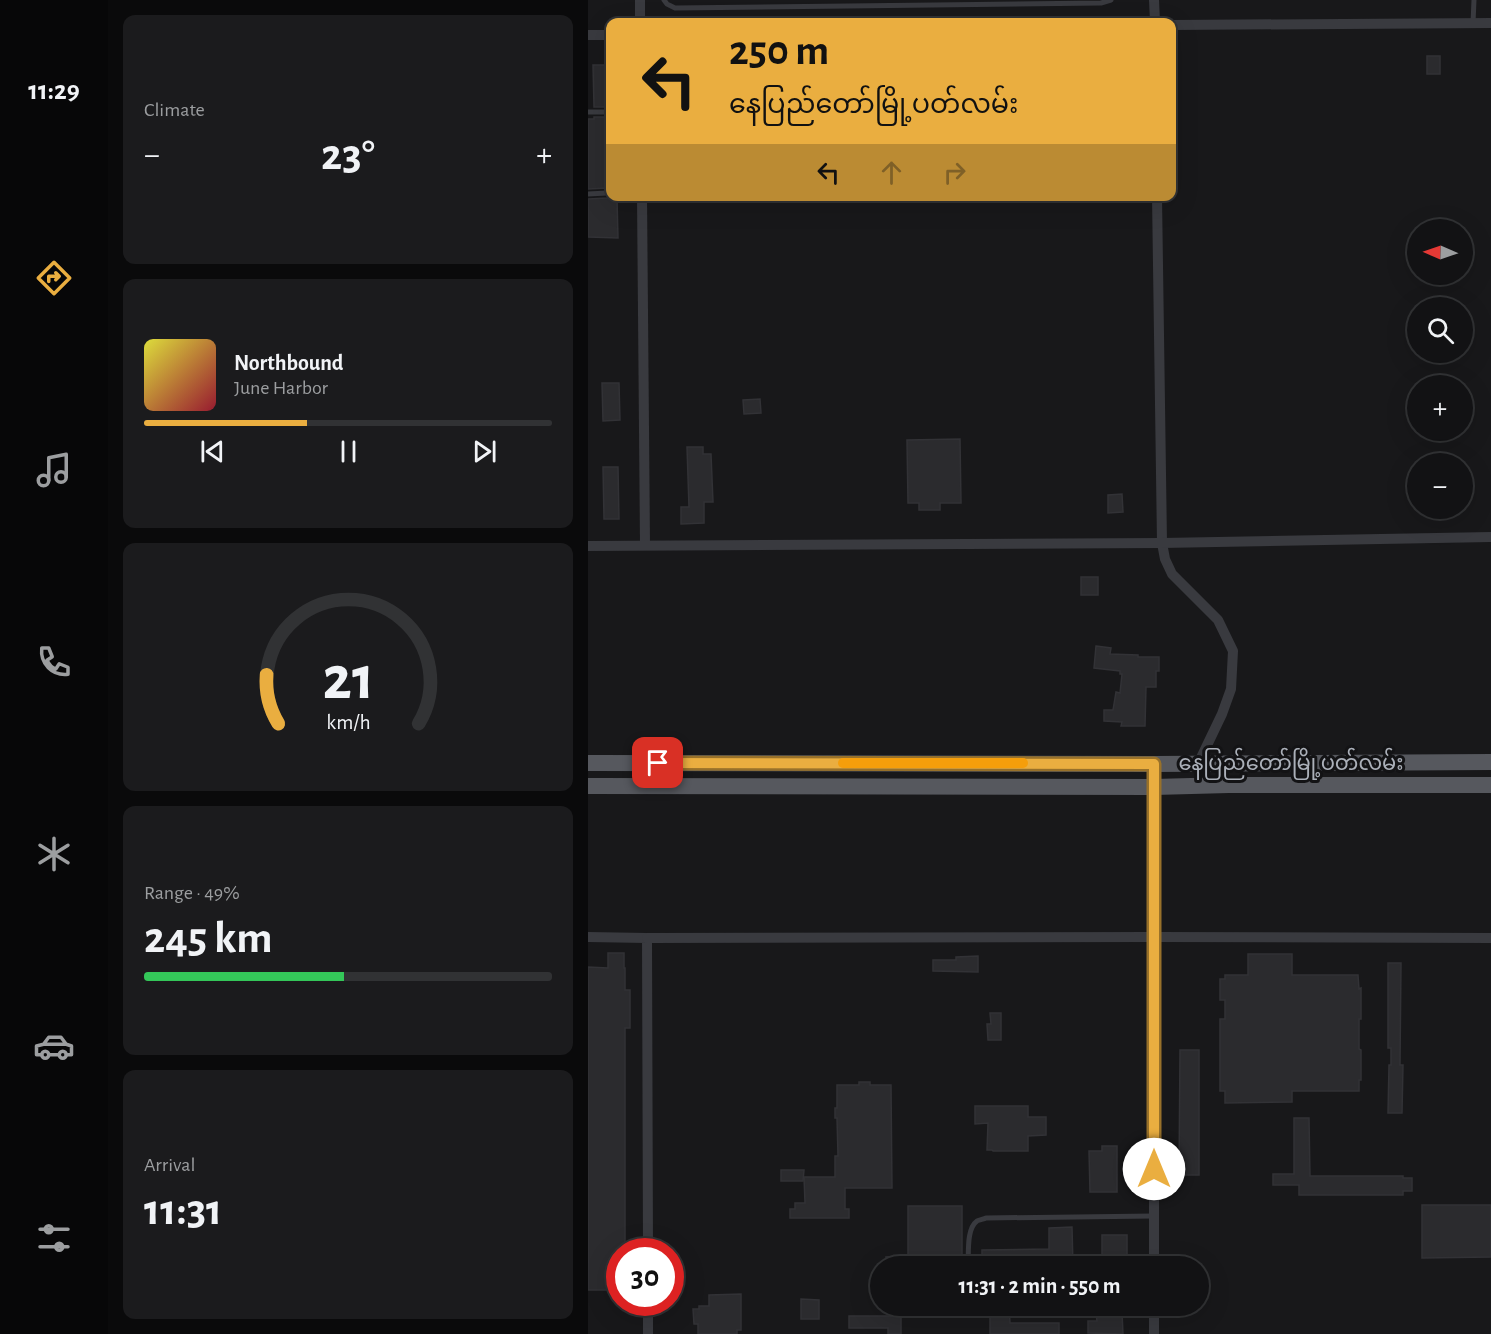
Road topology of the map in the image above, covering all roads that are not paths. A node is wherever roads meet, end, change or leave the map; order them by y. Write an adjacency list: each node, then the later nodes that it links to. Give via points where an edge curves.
1 (640, 0): 7 (street)
2 (664, 0): 6 (lane, via 675,8)
3 (1111, 0): 6 (lane)
4 (1154, 0): 8 (street)
5 (1474, 0): 10 (lane)
6 (884, 3)
7 (640, 18)
8 (1155, 18)
9 (1491, 22): 10 (street)
10 (1473, 23): 11 (street)
11 (1176, 25)
12 (588, 35): 13 (street)
13 (606, 35)
14 (588, 112): 15 (lane)
15 (606, 112)
16 (606, 193): 17 (lane)
17 (588, 194)
18 (642, 201): 22 (street)
19 (1157, 201): 21 (street)
20 (1491, 537): 21 (street)
21 (1162, 543): 22 (street); 24 (street, via 1172,574 1218,620 1233,651 1231,689)
22 (645, 545): 23 (street)
23 (588, 546)
24 (1199, 762): 25 (main road, နေပြည်တော်မြို့ပတ်လမ်း); 27 (main road, နေပြည်တော်မြို့ပတ်လမ်း)
25 (1491, 762)
26 (588, 763): 27 (main road, နေပြည်တော်မြို့ပတ်လမ်း)
27 (1154, 764): 30 (street)
28 (1491, 785): 30 (main road, နေပြည်တော်မြို့ပတ်လမ်း)
29 (588, 786): 30 (main road, နေပြည်တော်မြို့ပတ်လမ်း)
30 (1154, 787): 32 (street)
31 (588, 937): 33 (street)
32 (1154, 937): 33 (street); 34 (street); 35 (street)
33 (647, 938): 36 (street)
34 (1491, 938)
35 (1154, 1216): 37 (lane, via 986,1218 977,1220 969,1234); 38 (street)
36 (648, 1238)
37 (968, 1256)
38 (1154, 1256)
39 (648, 1316): 41 (street)
40 (1154, 1316): 42 (street)
41 (648, 1334)
42 (1154, 1334)

